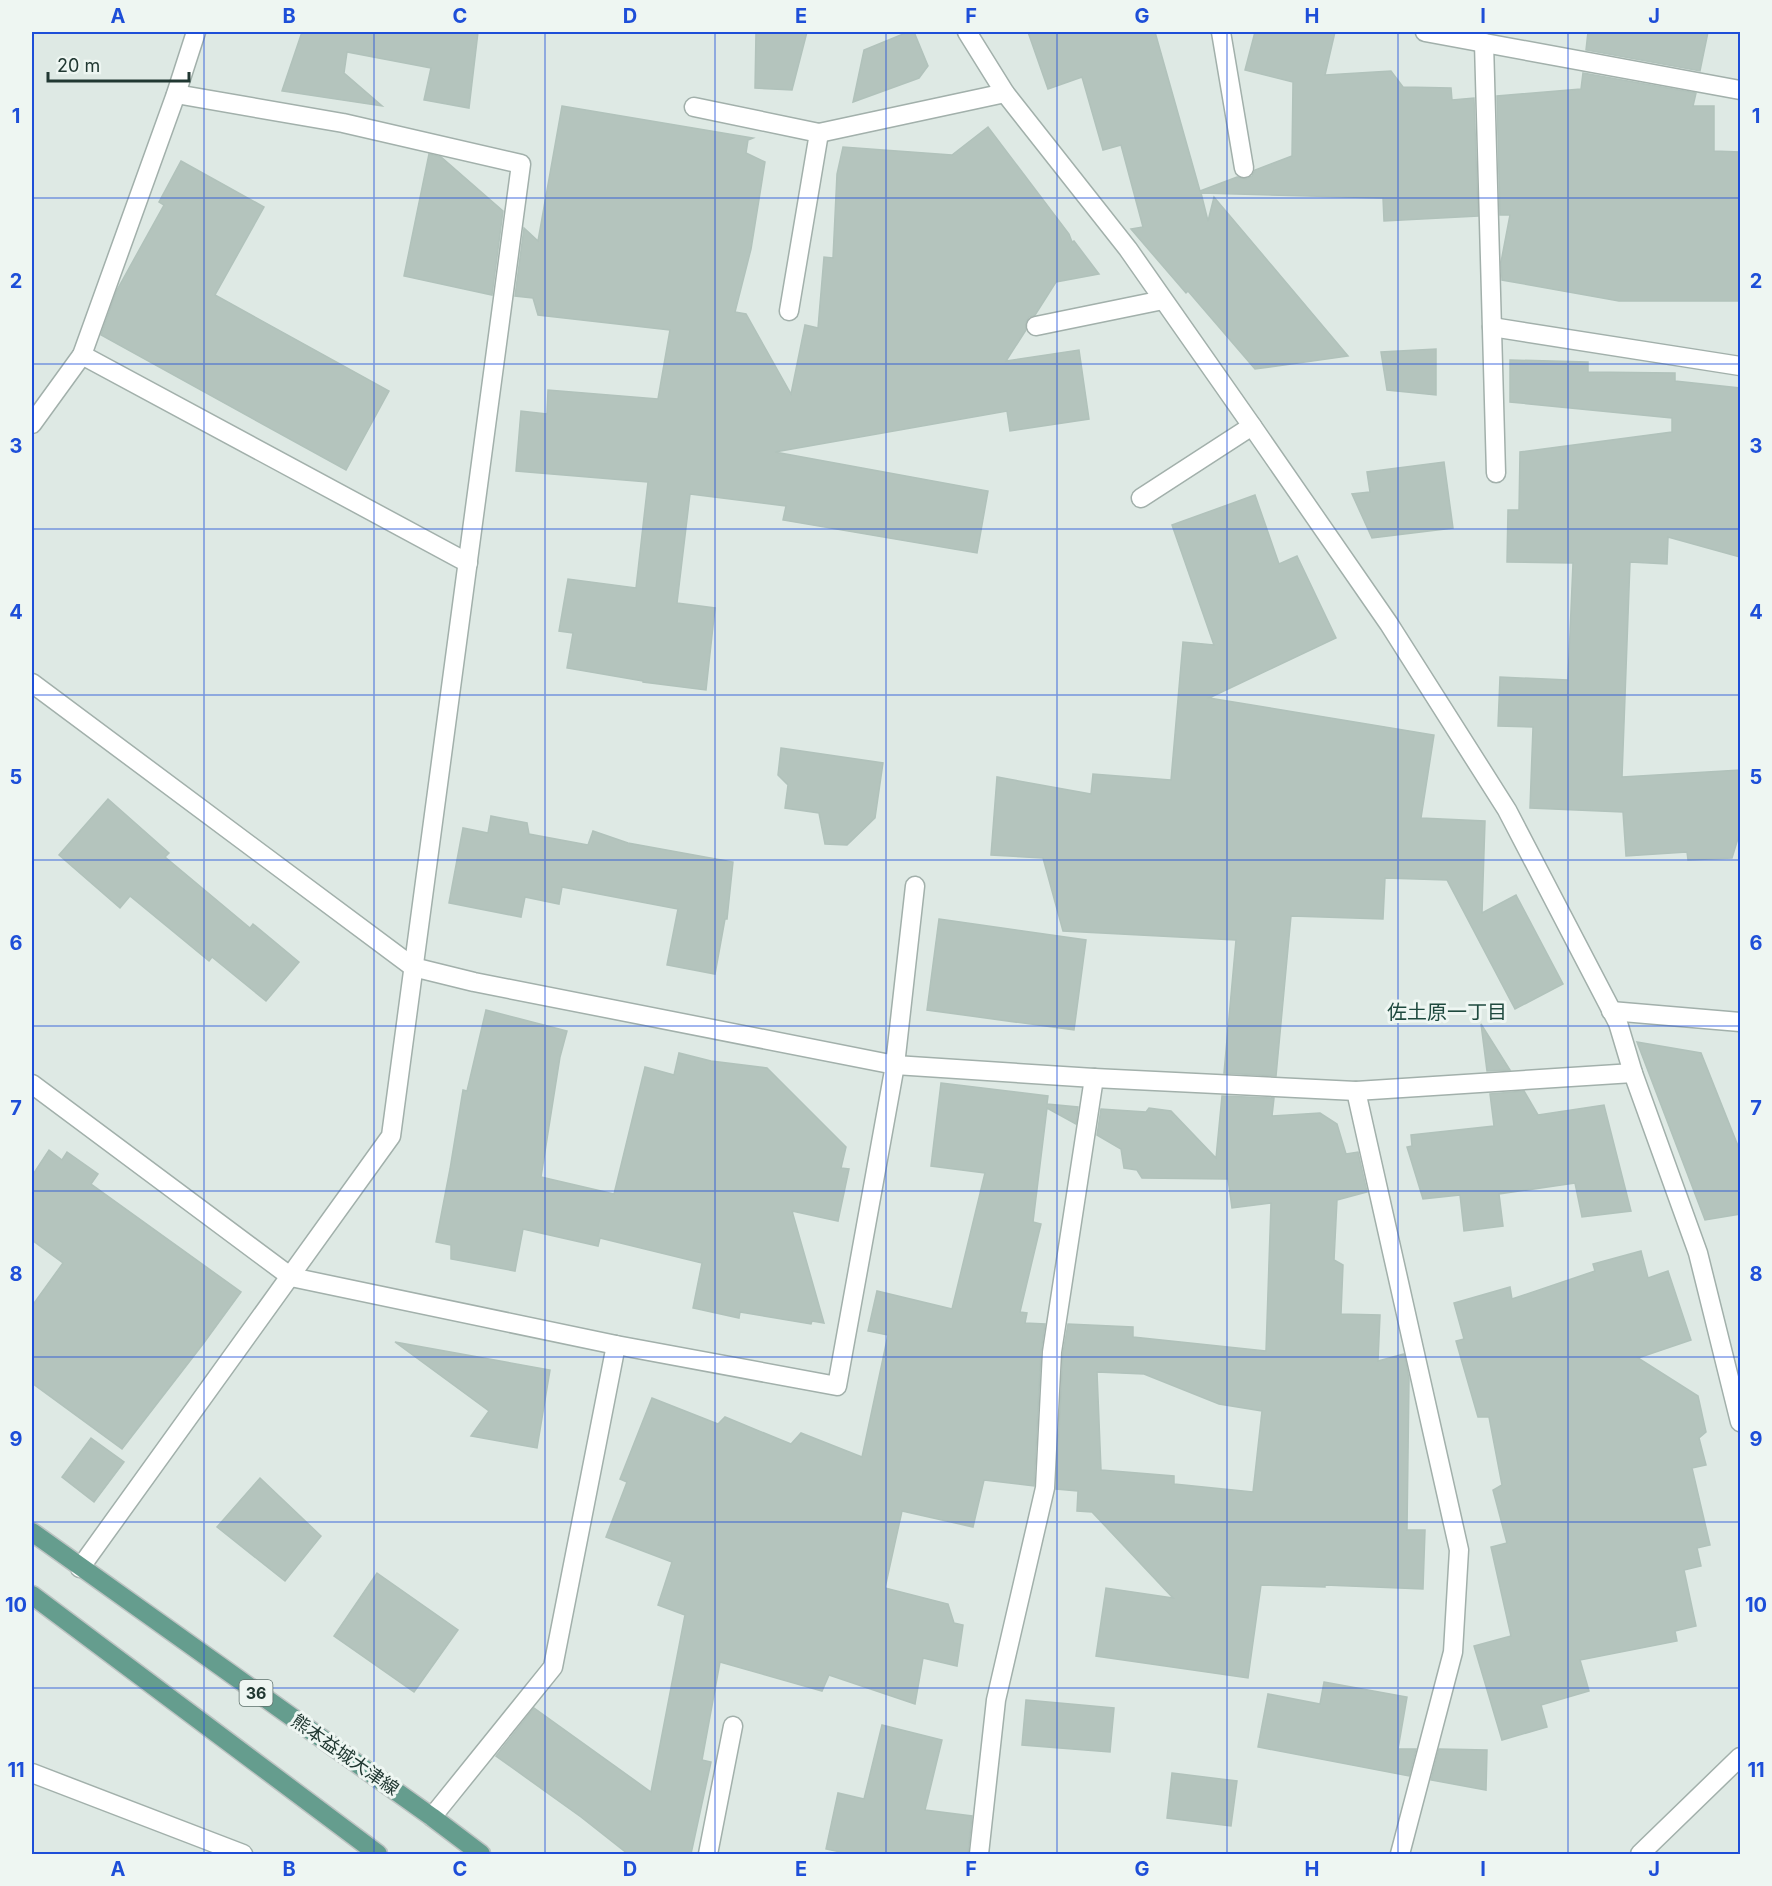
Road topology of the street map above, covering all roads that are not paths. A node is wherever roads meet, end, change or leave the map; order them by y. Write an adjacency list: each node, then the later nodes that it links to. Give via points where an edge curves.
1 (196, 32): 8 (street)
2 (967, 32): 7 (street)
3 (1221, 32): 11 (street)
4 (1425, 32): 5 (street)
5 (1484, 43): 6 (street); 15 (street)
6 (1740, 90)
7 (1005, 93): 10 (street); 12 (street, via 1128,249)
8 (176, 94): 16 (street); 22 (street, via 343,123 521,164)
9 (694, 107): 10 (street)
10 (819, 133): 13 (street)
11 (1244, 168)
12 (1163, 300): 14 (street); 19 (street)
13 (789, 311)
14 (1036, 326)
15 (1492, 327): 17 (street); 20 (street)
16 (82, 355): 18 (street); 22 (street)
17 (1740, 366)
18 (32, 424)
19 (1252, 426): 21 (street); 26 (street, via 1389,624 1507,810)
20 (1496, 473)
21 (1141, 498)
22 (468, 562): 25 (street)
23 (32, 683): 25 (street)
24 (915, 886): 28 (street)
25 (413, 968): 28 (street); 33 (street, via 391,1136)
26 (1611, 1011): 27 (street); 29 (street)
27 (1740, 1022)
28 (895, 1065): 30 (street); 34 (street, via 837,1386)
29 (1633, 1073): 32 (street); 35 (street, via 1698,1253)
30 (1094, 1078): 32 (street); 47 (street, via 1052,1352 1045,1488 996,1700)
31 (32, 1084): 33 (street)
32 (1356, 1091): 48 (street, via 1459,1550 1454,1652)
33 (291, 1276): 34 (street); 37 (street)
34 (616, 1345): 42 (street, via 554,1667)
35 (1740, 1422)
36 (32, 1532): 37 (main road, 熊本益城大津線 / 36)
37 (80, 1568): 42 (main road, 熊本益城大津線 / 36)
38 (32, 1595): 44 (main road)
39 (734, 1726): 46 (street)
40 (1740, 1757): 49 (street)
41 (32, 1773): 43 (street)
42 (432, 1817): 45 (main road, 熊本益城大津線 / 36)
43 (243, 1854)
44 (378, 1854)
45 (481, 1854)
46 (708, 1854)
47 (979, 1854)
48 (1400, 1854)
49 (1640, 1854)

